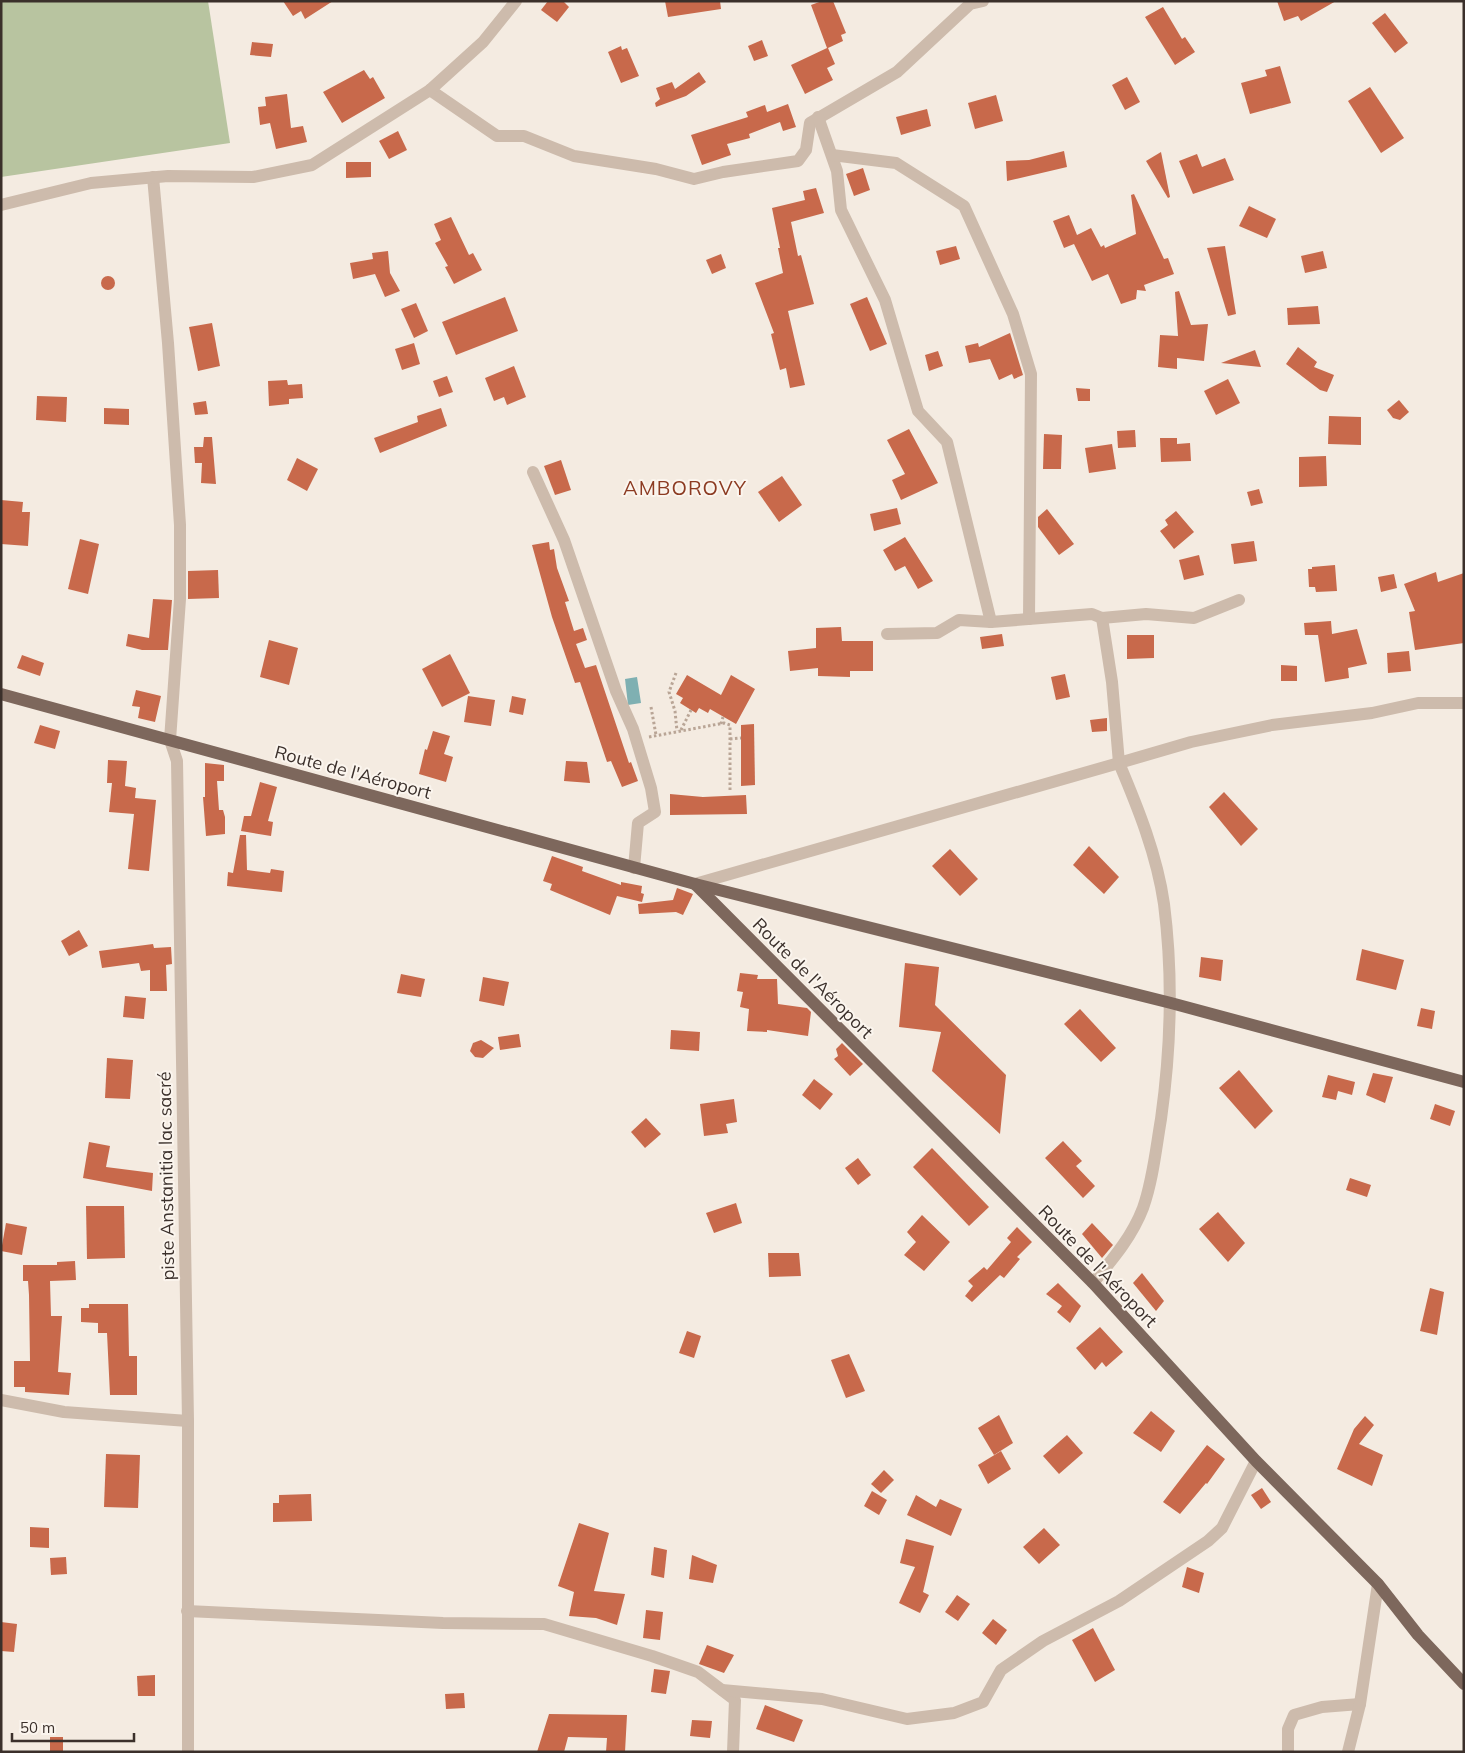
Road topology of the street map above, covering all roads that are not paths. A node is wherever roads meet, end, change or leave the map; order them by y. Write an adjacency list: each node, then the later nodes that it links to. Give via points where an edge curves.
1 (516, 1): 3 (street, via 483,42)
2 (983, 1): 4 (street, via 970,4 897,72)
3 (430, 90): 4 (street, via 497,136 524,136 574,156 694,178 798,161 806,150 810,123); 6 (street, via 312,165 253,177)
4 (818, 117): 5 (street)
5 (832, 155): 11 (street, via 896,163 964,206 1013,314 1031,374); 12 (street, via 838,171 841,210 885,300 918,411 947,442)
6 (153, 177): 7 (street, via 90,183); 16 (street, via 180,524 180,599)
7 (1, 205)
8 (534, 472): 18 (street, via 564,540 651,788 655,812 638,823)
9 (1239, 600): 10 (street, via 1194,618 1146,614)
10 (1102, 618): 11 (street, via 1092,614); 17 (street)
11 (1029, 619): 12 (street)
12 (991, 622): 13 (street, via 959,620 937,633)
13 (887, 634)
14 (1, 694): 16 (main road, Route de l'Aéroport)
15 (1464, 703): 17 (street, via 1418,703 1372,714 1272,725 1191,742)
16 (170, 740): 18 (main road, Route de l'Aéroport); 24 (street, piste Anstanitia lac sacré, via 177,761)
17 (1119, 763): 19 (street); 20 (street, via 1139,811 1164,903)
18 (634, 868): 19 (main road, Route de l'Aéroport)
19 (695, 884): 20 (main road, Route de l'Aéroport); 22 (main road, Route de l'Aéroport)
20 (1171, 1003): 21 (main road, Route de l'Aéroport); 22 (street, via 1166,1078 1143,1208 1128,1241)
21 (1464, 1082)
22 (1093, 1283): 25 (main road, Route de l'Aéroport)
23 (1, 1400): 24 (street, via 64,1412)
24 (188, 1421): 27 (street, piste Anstanitia lac sacré)
25 (1256, 1460): 26 (main road, Route de l'Aéroport); 29 (street, via 1222,1528 1208,1541 1119,1602 1043,1641 1001,1670 983,1702 954,1713 907,1719 822,1699)
26 (1378, 1584): 28 (main road, Route de l'Aéroport, via 1418,1635); 30 (street)
27 (187, 1611): 29 (street, via 443,1623 544,1624 698,1672); 31 (street, piste Anstanitia lac sacré)
28 (1464, 1684)
29 (722, 1690): 32 (street, via 735,1700)
30 (1360, 1704): 33 (street, via 1322,1707 1294,1715 1288,1728); 34 (street)
31 (188, 1752)
32 (733, 1752)
33 (1288, 1752)
34 (1348, 1752)

